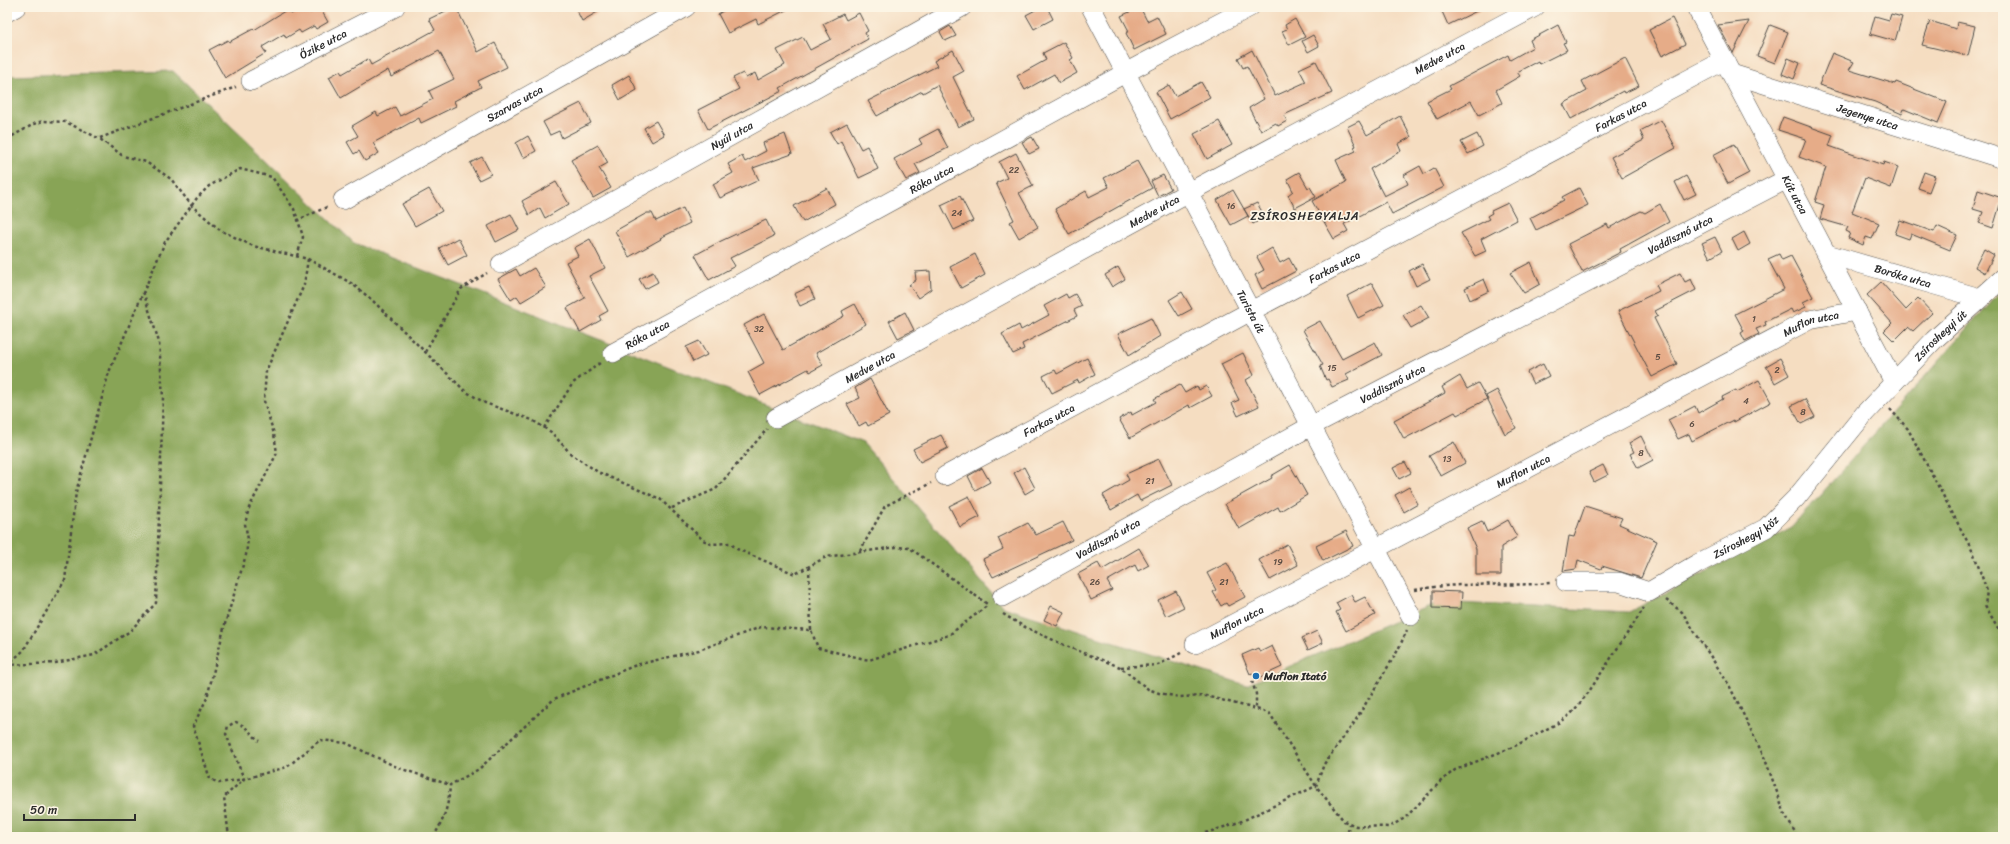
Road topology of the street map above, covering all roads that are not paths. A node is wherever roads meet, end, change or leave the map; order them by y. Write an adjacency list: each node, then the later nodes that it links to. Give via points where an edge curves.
1 (16, 7): 9 (street)
2 (395, 7): 12 (street, Őzike utca)
3 (686, 7): 16 (street, Szarvas utca)
4 (962, 7): 18 (street, Nyúl utca)
5 (1091, 7): 11 (street, Turista út)
6 (1250, 7): 11 (street, Róka utca)
7 (1535, 7): 15 (street, Medve utca)
8 (1696, 7): 10 (street, Kút utca)
9 (7, 12)
10 (1729, 67): 13 (street, Jegenye utca); 14 (street, Kút utca); 21 (street, Farkas utca)
11 (1124, 73): 15 (street, Turista út); 23 (street, Róka utca)
12 (251, 81)
13 (2003, 159)
14 (1787, 178): 17 (street, Kút utca); 27 (street, Vaddisznó utca)
15 (1189, 192): 21 (street, Turista út); 26 (street, Medve utca)
16 (344, 200)
17 (1827, 254): 20 (street, Boróka utca); 22 (street, Kút utca)
18 (501, 264)
19 (2003, 278): 20 (street, Zsíroshegyi út)
20 (1980, 298): 24 (street, Zsíroshegyi út, via 1934,340)
21 (1251, 311): 27 (street, Turista út); 28 (street, Farkas utca)
22 (1857, 311): 24 (street, Kút utca); 29 (street, Muflon utca, via 1808,320)
23 (614, 353)
24 (1894, 382): 25 (street, Zsíroshegyi út)
25 (1880, 397): 30 (street, Zsíroshegyi köz, via 1796,498 1766,528 1651,591 1619,582)
26 (776, 418)
27 (1311, 426): 29 (street, Turista út); 31 (street, Vaddisznó utca)
28 (945, 476)
29 (1375, 548): 32 (street, Turista út); 33 (street, Muflon utca)
30 (1566, 582)
31 (998, 605)
32 (1411, 616)
33 (1195, 644)

